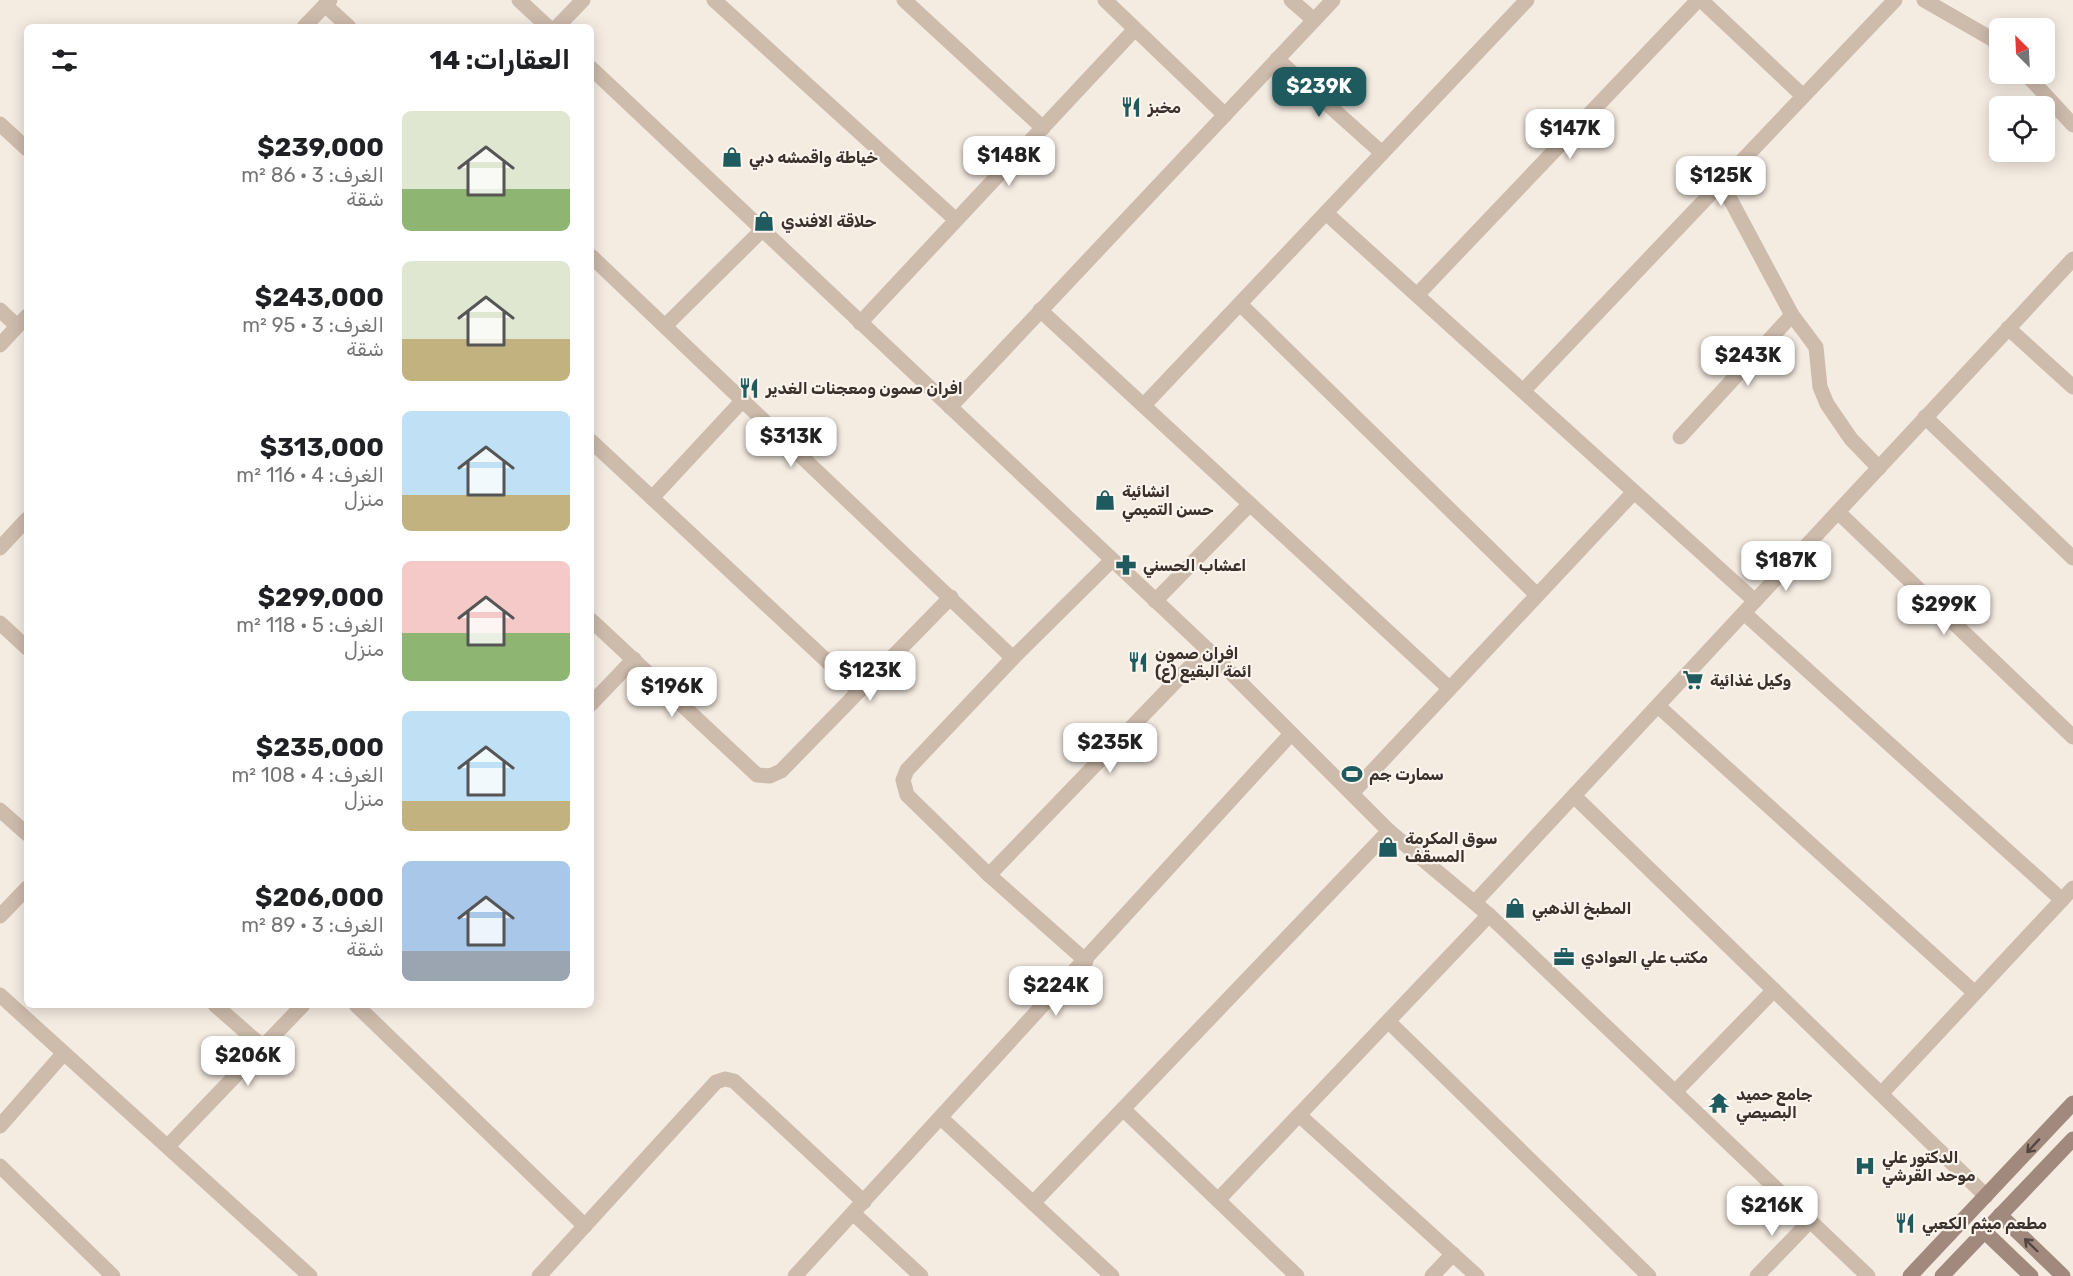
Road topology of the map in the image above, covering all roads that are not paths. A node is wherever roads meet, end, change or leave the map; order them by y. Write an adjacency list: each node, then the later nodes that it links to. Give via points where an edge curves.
1 (519, 0): 16 (street)
2 (583, 0): 17 (street)
3 (714, 0): 32 (street)
4 (904, 0): 27 (street)
5 (1105, 0): 18 (street)
6 (1291, 0): 13 (street)
7 (1333, 0): 13 (street)
8 (1527, 0): 29 (street)
9 (1700, 0): 23 (street); 36 (street)
10 (1894, 0): 23 (street)
11 (1924, 0): 19 (street)
12 (327, 2): 14 (street); 15 (street)
13 (1314, 20): 20 (street)
14 (307, 24)
15 (346, 24)
16 (545, 24)
17 (560, 24)
18 (1135, 29): 24 (street); 27 (street)
19 (1989, 37)
20 (1277, 59): 24 (street); 29 (street)
21 (594, 71): 33 (street)
22 (2035, 84): 26 (street)
23 (1802, 95): 30 (street)
24 (1225, 115): 39 (street)
25 (0, 124): 28 (street)
26 (2073, 126)
27 (1043, 128): 32 (street)
28 (24, 146)
29 (1382, 153): 31 (street)
30 (1721, 182): 40 (street); 47 (street)
31 (1326, 213): 36 (street); 37 (street)
32 (956, 220): 42 (street)
33 (762, 230): 42 (street); 43 (street)
34 (594, 259): 43 (street)
35 (2073, 259): 44 (street)
36 (1417, 295): 47 (street)
37 (1240, 304): 49 (street); 63 (street)
38 (0, 310): 41 (street)
39 (1041, 310): 49 (street); 50 (street)
40 (1792, 315): 52 (street); 54 (street, via 1816,347 1820,387 1827,404 1851,439)
41 (22, 321): 45 (street)
42 (860, 322): 50 (street)
43 (665, 326): 48 (street)
44 (2008, 328): 46 (street); 51 (street)
45 (0, 345)
46 (2073, 387)
47 (1523, 390): 55 (street)
48 (742, 400): 56 (street); 64 (street)
49 (1144, 405): 57 (street)
50 (950, 407): 62 (street)
51 (1925, 417): 54 (street); 61 (street)
52 (1680, 437)
53 (594, 444): 56 (street)
54 (1879, 468): 58 (street)
55 (1634, 492): 63 (street); 66 (street)
56 (652, 498): 74 (street)
57 (1250, 504): 65 (street); 73 (street)
58 (1838, 512): 66 (street); 78 (street)
59 (24, 522): 60 (street)
60 (0, 548)
61 (2073, 558)
62 (1112, 560): 65 (street); 71 (street)
63 (1536, 594): 73 (street)
64 (951, 597): 71 (street); 74 (street)
65 (1155, 601): 70 (street)
66 (1749, 607): 76 (street); 87 (street)
67 (0, 623): 69 (street)
68 (594, 623): 72 (street)
69 (24, 645)
70 (1207, 649): 77 (street); 84 (street)
71 (1013, 658): 84 (street, via 907,770 903,780 907,795)
72 (634, 659): 74 (street, via 757,775 770,776 781,771); 75 (street)
73 (1449, 688): 79 (street)
74 (859, 691)
75 (594, 701)
76 (1658, 706): 80 (street); 93 (street)
77 (1290, 735): 79 (street); 91 (street)
78 (2073, 737)
79 (1353, 792): 83 (street)
80 (1574, 796): 88 (street); 92 (street)
81 (0, 810): 82 (street)
82 (24, 831)
83 (1389, 831): 88 (street); 104 (street)
84 (989, 875): 91 (street)
85 (2073, 888): 87 (street)
86 (24, 891): 90 (street)
87 (2062, 900): 93 (street)
88 (1475, 902): 89 (street)
89 (1489, 915): 98 (street); 101 (street)
90 (0, 916)
91 (1086, 961): 106 (street)
92 (1774, 990): 101 (street); 102 (street)
93 (1976, 993): 102 (street)
94 (0, 995): 100 (street)
95 (218, 1008): 99 (street)
96 (300, 1008): 99 (street)
97 (359, 1008): 117 (street)
98 (1389, 1022): 105 (street); 129 (street)
99 (263, 1047): 109 (street)
100 (63, 1054): 107 (street); 109 (street)
101 (1675, 1092): 116 (street)
102 (1881, 1094): 111 (street)
103 (2073, 1103): 111 (main road, one-way to 111)
104 (1123, 1109): 112 (street); 113 (street)
105 (1299, 1115): 112 (street); 119 (street)
106 (941, 1118): 113 (street); 114 (street)
107 (0, 1126)
108 (2073, 1139): 115 (main road)
109 (168, 1146): 121 (street)
110 (0, 1166): 120 (street)
111 (1986, 1196): 132 (main road)
112 (1218, 1200): 126 (street)
113 (1034, 1203): 125 (street)
114 (859, 1207): 117 (street, via 734,1081 725,1079 716,1082); 123 (street); 124 (street)
115 (2000, 1215): 118 (main road); 135 (main road, one-way to 115)
116 (1810, 1221): 130 (street); 131 (street)
117 (585, 1226): 122 (street)
118 (1984, 1231): 133 (main road); 134 (main road)
119 (1453, 1254): 127 (street); 128 (street)
120 (113, 1276)
121 (310, 1276)
122 (539, 1276)
123 (795, 1276)
124 (921, 1276)
125 (1112, 1276)
126 (1297, 1276)
127 (1432, 1276)
128 (1477, 1276)
129 (1648, 1276)
130 (1757, 1276)
131 (1868, 1276)
132 (1910, 1276)
133 (1942, 1276)
134 (2031, 1276)
135 (2063, 1276)

